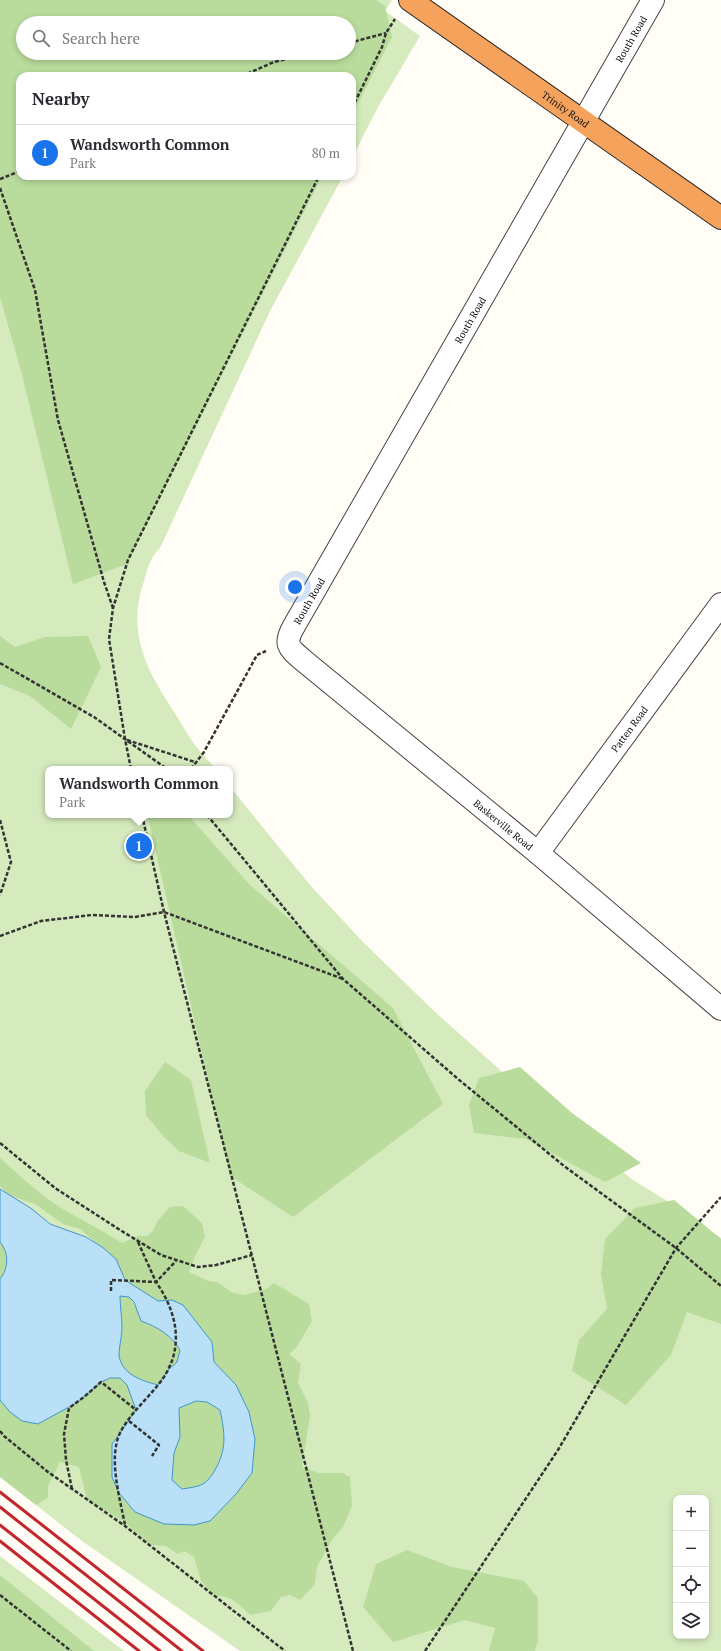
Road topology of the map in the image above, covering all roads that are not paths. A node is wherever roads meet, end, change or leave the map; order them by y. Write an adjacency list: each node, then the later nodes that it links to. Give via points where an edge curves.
1 (653, 0): 3 (street, Routh Road)
2 (404, 8): 3 (highway, Trinity Road)
3 (583, 121): 4 (highway, Trinity Road); 6 (street, Routh Road)
4 (721, 218)
5 (721, 604): 7 (street, Patten Road)
6 (288, 640): 7 (street, Baskerville Road, via 289,646 304,661)
7 (538, 854): 8 (street, Baskerville Road)
8 (721, 1009)

